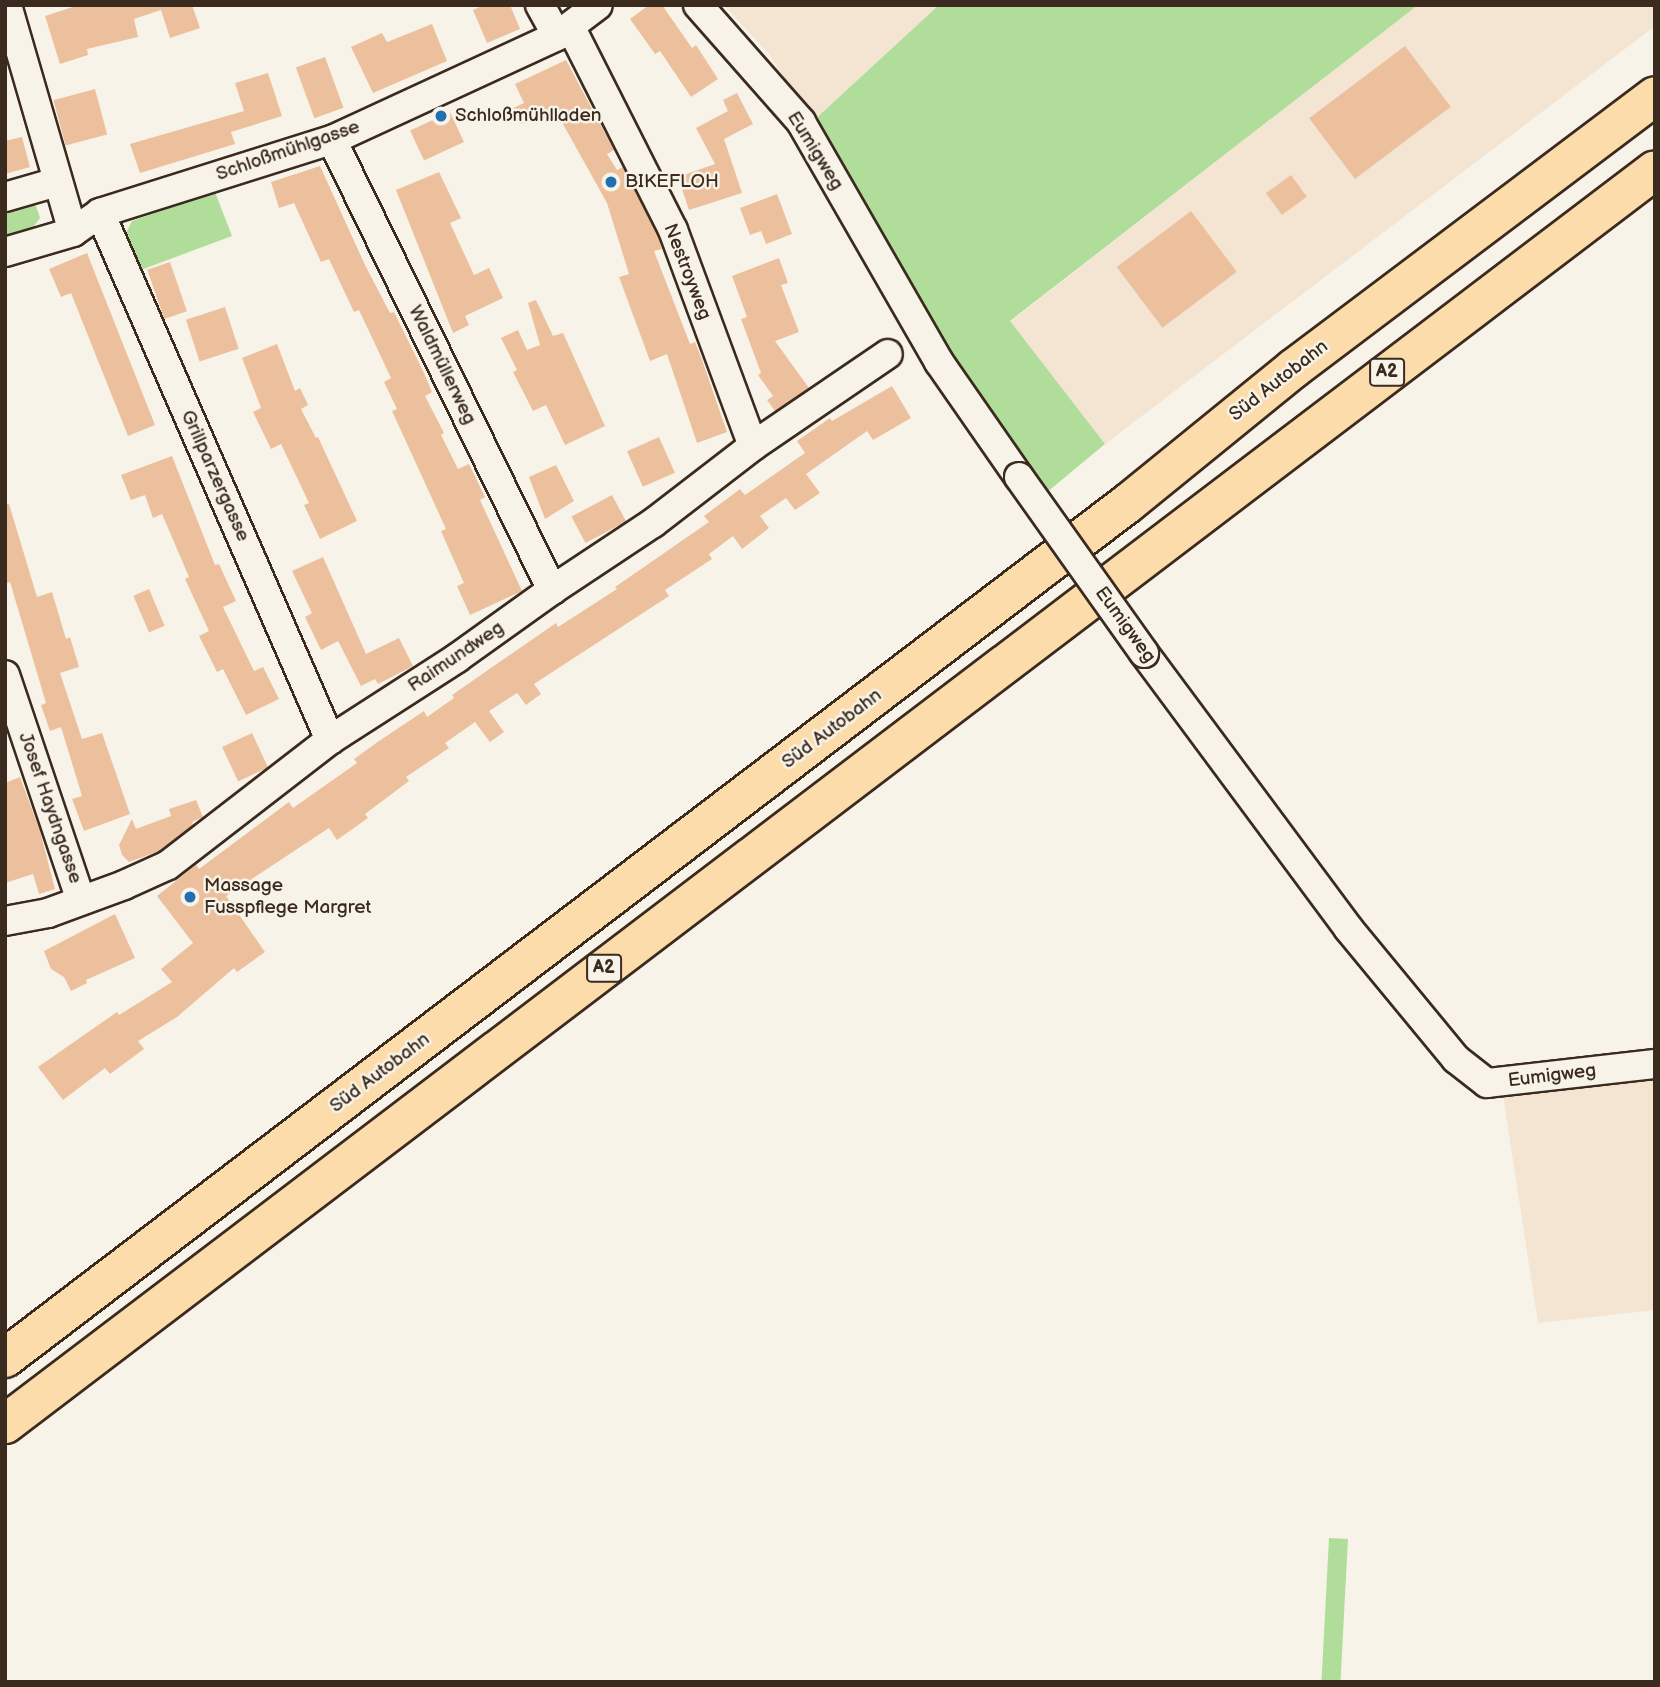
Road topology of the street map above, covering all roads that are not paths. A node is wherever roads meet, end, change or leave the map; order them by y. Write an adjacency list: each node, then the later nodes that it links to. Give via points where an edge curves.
1 (7, 5): 9 (street)
2 (540, 5): 5 (street, Nestroyweg)
3 (598, 5): 5 (street, Schloßmühlgasse)
4 (698, 5): 21 (street, Eumigweg, bridge, via 801,122 939,362 1144,653 1349,928 1455,1059 1487,1083)
5 (564, 32): 7 (street, Schloßmühlgasse); 15 (street, Nestroyweg, via 673,230)
6 (1655, 96): 22 (highway, Süd Autobahn)
7 (332, 140): 11 (street, Schloßmühlgasse); 16 (street, Waldmüllerweg)
8 (1655, 170): 23 (highway, A2)
9 (57, 182): 10 (street); 12 (street)
10 (5, 197)
11 (100, 213): 12 (street, Schloßmühlgasse); 18 (street, Grillparzergasse)
12 (73, 232): 13 (street, Schloßmühlgasse)
13 (5, 252)
14 (888, 354): 15 (street, Raimundweg)
15 (753, 446): 16 (street, Raimundweg, via 653,523)
16 (552, 590): 18 (street, Raimundweg)
17 (5, 675): 19 (street, Josef Haydngasse)
18 (330, 740): 19 (street, Raimundweg, via 168,865)
19 (82, 901): 20 (street, Raimundweg)
20 (5, 921)
21 (1655, 1064)
22 (5, 1358)
23 (5, 1424)

